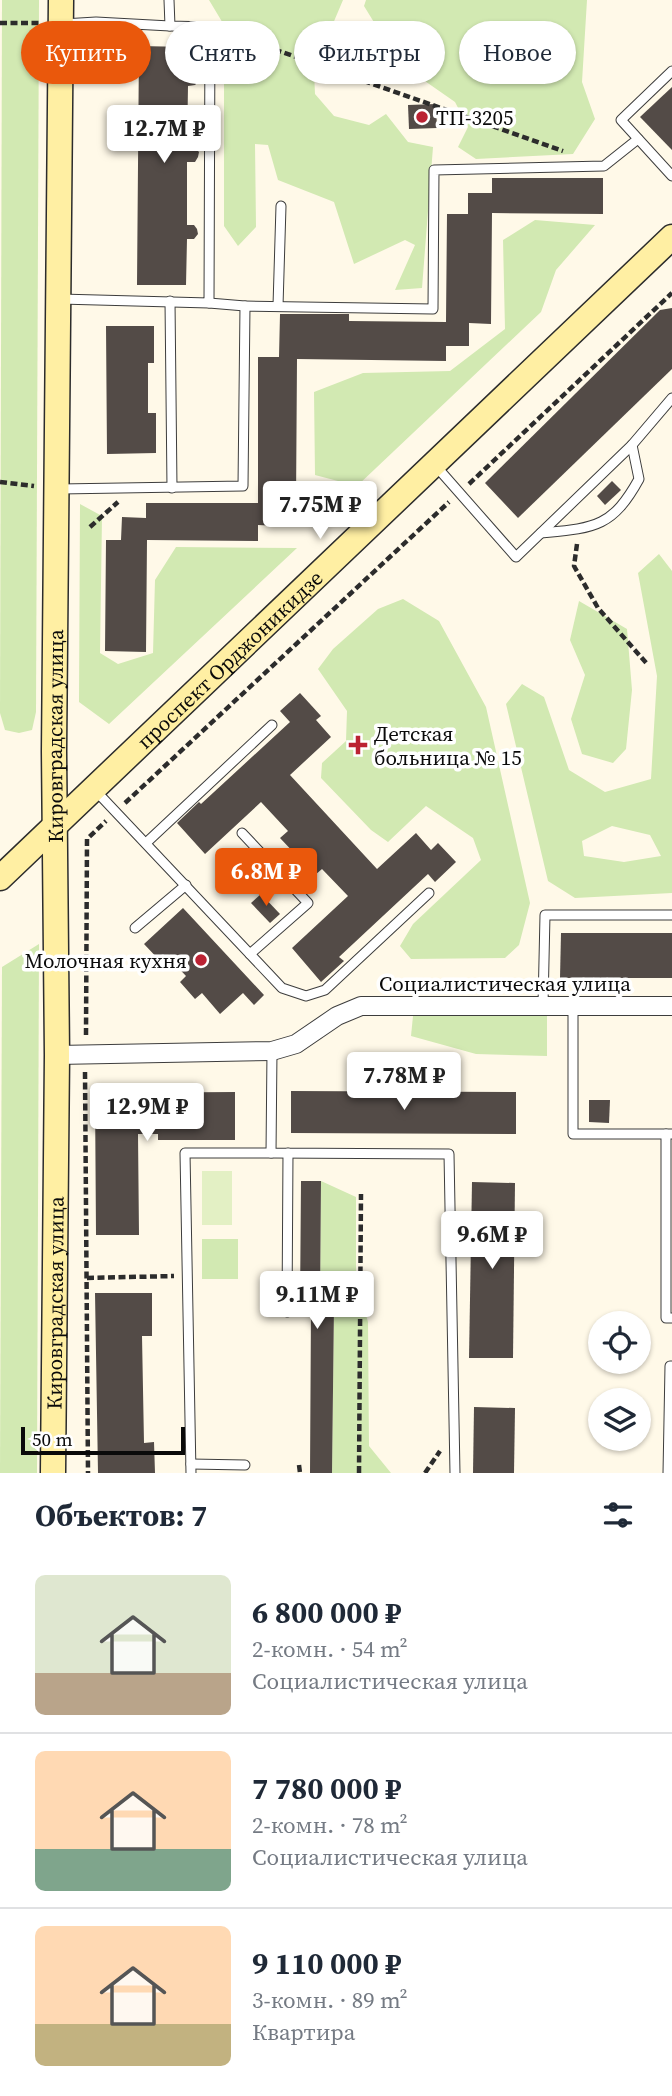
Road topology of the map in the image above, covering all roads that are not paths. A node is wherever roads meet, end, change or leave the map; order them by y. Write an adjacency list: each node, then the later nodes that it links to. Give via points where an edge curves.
1 (169, 0): 3 (lane)
2 (61, 12): 4 (lane, via 96,22); 11 (main road, Кировградская улица)
3 (170, 21)
4 (165, 26)
5 (672, 71): 7 (lane, via 621,120)
6 (211, 84): 13 (lane)
7 (638, 139): 8 (lane); 15 (lane, via 604,166 434,170 433,309)
8 (672, 176)
9 (281, 206): 15 (lane)
10 (672, 237): 18 (main road, проспект Орджоникидзе)
11 (59, 299): 12 (lane); 20 (main road, Кировградская улица)
12 (170, 301): 13 (lane); 19 (lane)
13 (209, 303): 14 (lane)
14 (245, 306): 15 (lane); 19 (lane, via 243,486)
15 (278, 306)
16 (672, 398): 17 (lane)
17 (632, 445): 21 (lane); 21 (lane, via 639,479 627,501 608,520)
18 (434, 464): 21 (lane, via 516,557); 23 (main road, проспект Орджоникидзе)
19 (172, 488): 20 (lane)
20 (56, 489): 24 (main road, Кировградская улица)
21 (541, 533)
22 (272, 725): 26 (lane)
23 (94, 788): 24 (main road, проспект Орджоникидзе); 26 (lane)
24 (55, 825): 27 (main road, проспект Орджоникидзе); 37 (main road, Кировградская улица)
25 (242, 833): 32 (lane, via 308,903)
26 (146, 843): 28 (lane)
27 (0, 878)
28 (186, 885): 31 (lane); 32 (lane)
29 (429, 894): 32 (lane, via 325,990 306,996 282,988)
30 (672, 915): 33 (lane, via 545,915)
31 (135, 928)
32 (250, 954)
33 (543, 1006): 34 (street, Социалистическая улица); 36 (street, Социалистическая улица, via 361,1006 296,1044)
34 (573, 1006): 35 (street, Социалистическая улица); 38 (lane, via 573,1134)
35 (672, 1006)
36 (272, 1051): 37 (street, Социалистическая улица); 39 (lane)
37 (57, 1055): 46 (main road, Кировградская улица)
38 (669, 1134): 42 (lane, via 666,1318)
39 (271, 1153): 40 (lane); 45 (lane, via 185,1153)
40 (288, 1153): 41 (lane); 47 (lane, via 449,1154)
41 (287, 1312)
42 (672, 1318)
43 (672, 1366): 48 (lane)
44 (245, 1465): 45 (lane)
45 (191, 1469)
46 (53, 1473)
47 (455, 1473)
48 (668, 1473)

